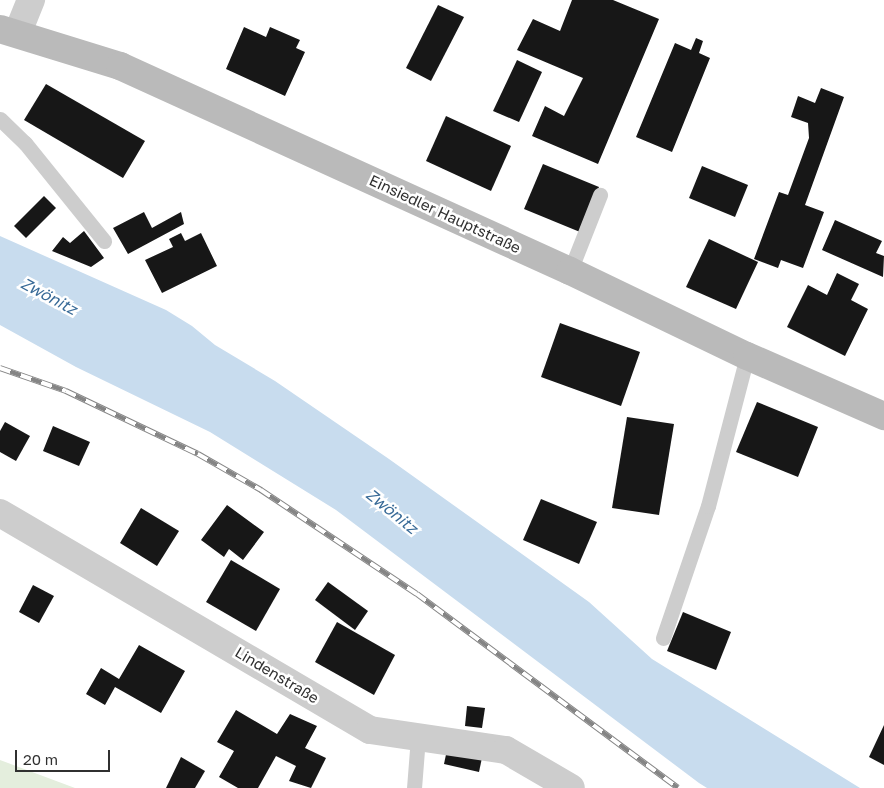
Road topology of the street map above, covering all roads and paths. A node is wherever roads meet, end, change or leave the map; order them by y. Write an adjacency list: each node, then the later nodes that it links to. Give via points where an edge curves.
1 (31, 0): 2 (street)
2 (9, 30): 6 (main road, Einsiedler Hauptstraße, via 120,66)
3 (0, 119): 5 (lane, via 25,143)
4 (600, 196): 6 (lane)
5 (104, 241)
6 (570, 271): 7 (main road, Einsiedler Hauptstraße)
7 (747, 356): 8 (main road, Einsiedler Hauptstraße); 10 (lane, via 708,506)
8 (884, 416)
9 (0, 513): 11 (street, Lindenstraße, via 370,730)
10 (663, 638)
11 (418, 737): 12 (lane); 13 (street, Lindenstraße, via 506,750)
12 (414, 788)
13 (571, 788)

